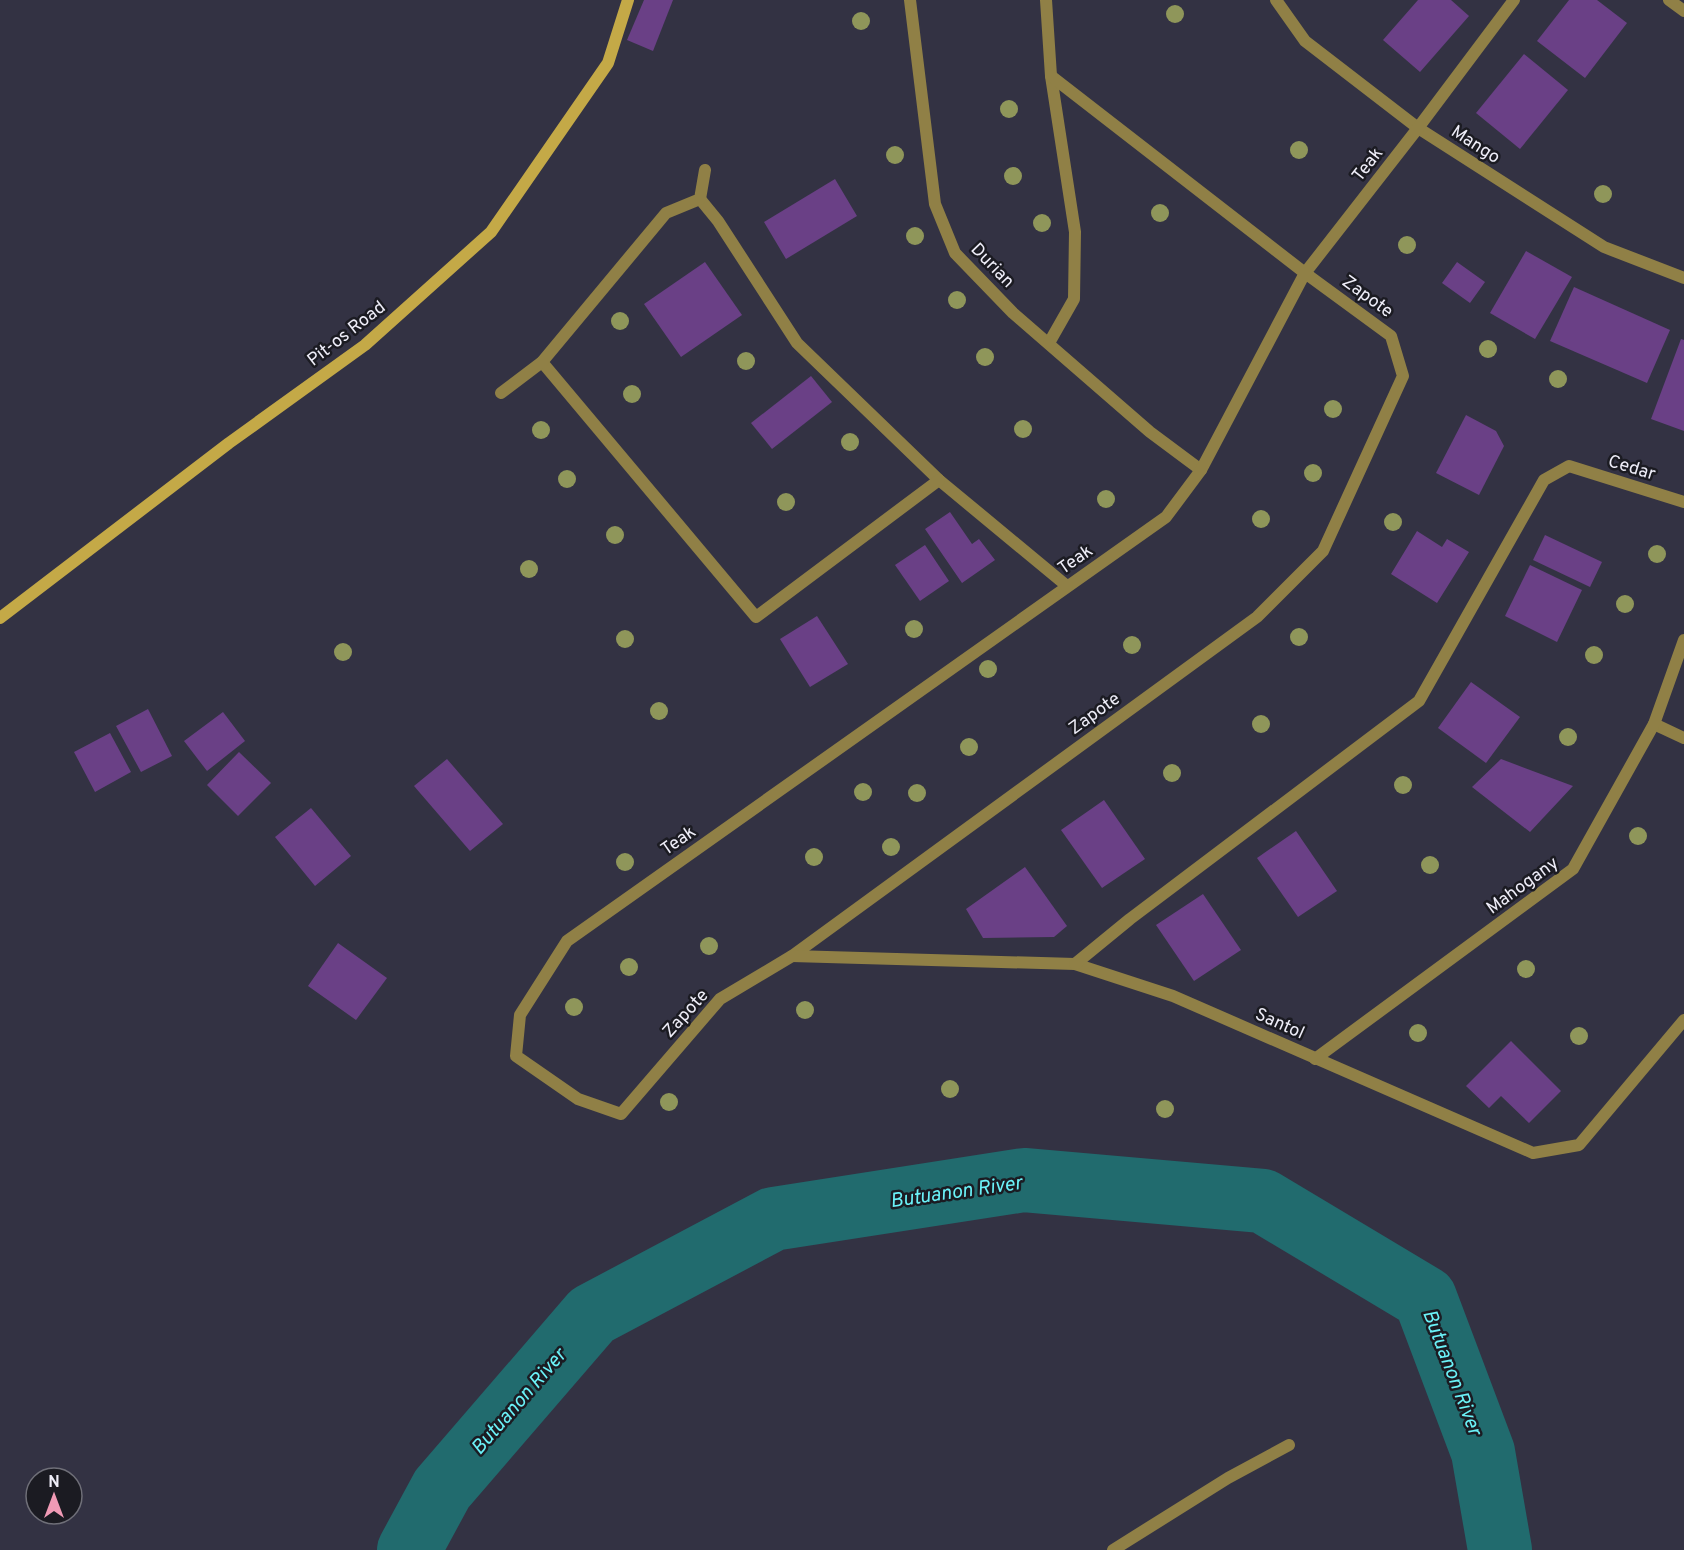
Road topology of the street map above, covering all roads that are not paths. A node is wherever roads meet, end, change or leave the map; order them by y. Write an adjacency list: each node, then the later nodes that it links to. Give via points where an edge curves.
1 (628, 0): 21 (street, Pit-os Road, via 608,63 491,232 365,345)
2 (910, 0): 14 (street, Durian, via 935,204 956,253 1013,313)
3 (1046, 0): 8 (street)
4 (1276, 0): 9 (street, Mango, via 1305,41)
5 (1514, 0): 9 (street, Teak)
6 (1669, 0): 7 (street)
7 (1684, 11)
8 (1051, 76): 12 (street, Zapote); 14 (street, via 1075,232 1074,300)
9 (1418, 128): 12 (street, Teak); 13 (street, Mango, via 1604,247)
10 (705, 170): 11 (street)
11 (700, 199): 15 (street, via 666,213); 18 (street, via 797,343)
12 (1305, 273): 17 (street, Teak); 25 (street, Zapote, via 1391,336 1402,376 1323,551 1257,617)
13 (1684, 278)
14 (1049, 343): 17 (street, Durian, via 1150,432)
15 (542, 362): 16 (street); 18 (street, via 756,617)
16 (501, 393)
17 (1201, 470): 20 (street, Teak, via 1166,517)
18 (939, 480): 20 (street)
19 (1684, 502): 26 (street, Cedar, via 1569,466 1544,480 1419,701)
20 (1067, 586): 29 (street, Teak, via 567,941 520,1015 516,1056 578,1099)
21 (0, 618)
22 (1684, 640): 23 (street, Mahogany)
23 (1654, 724): 24 (street); 28 (street, Mahogany, via 1573,869)
24 (1684, 738)
25 (792, 956): 26 (street, Santol); 29 (street, Zapote, via 720,999)
26 (1075, 964): 28 (street, Santol, via 1173,996)
27 (1684, 1020): 28 (street, Santol, via 1579,1145 1533,1153)
28 (1315, 1059)
29 (621, 1114)
30 (1289, 1445): 31 (street, via 1227,1478)
31 (1113, 1550)

